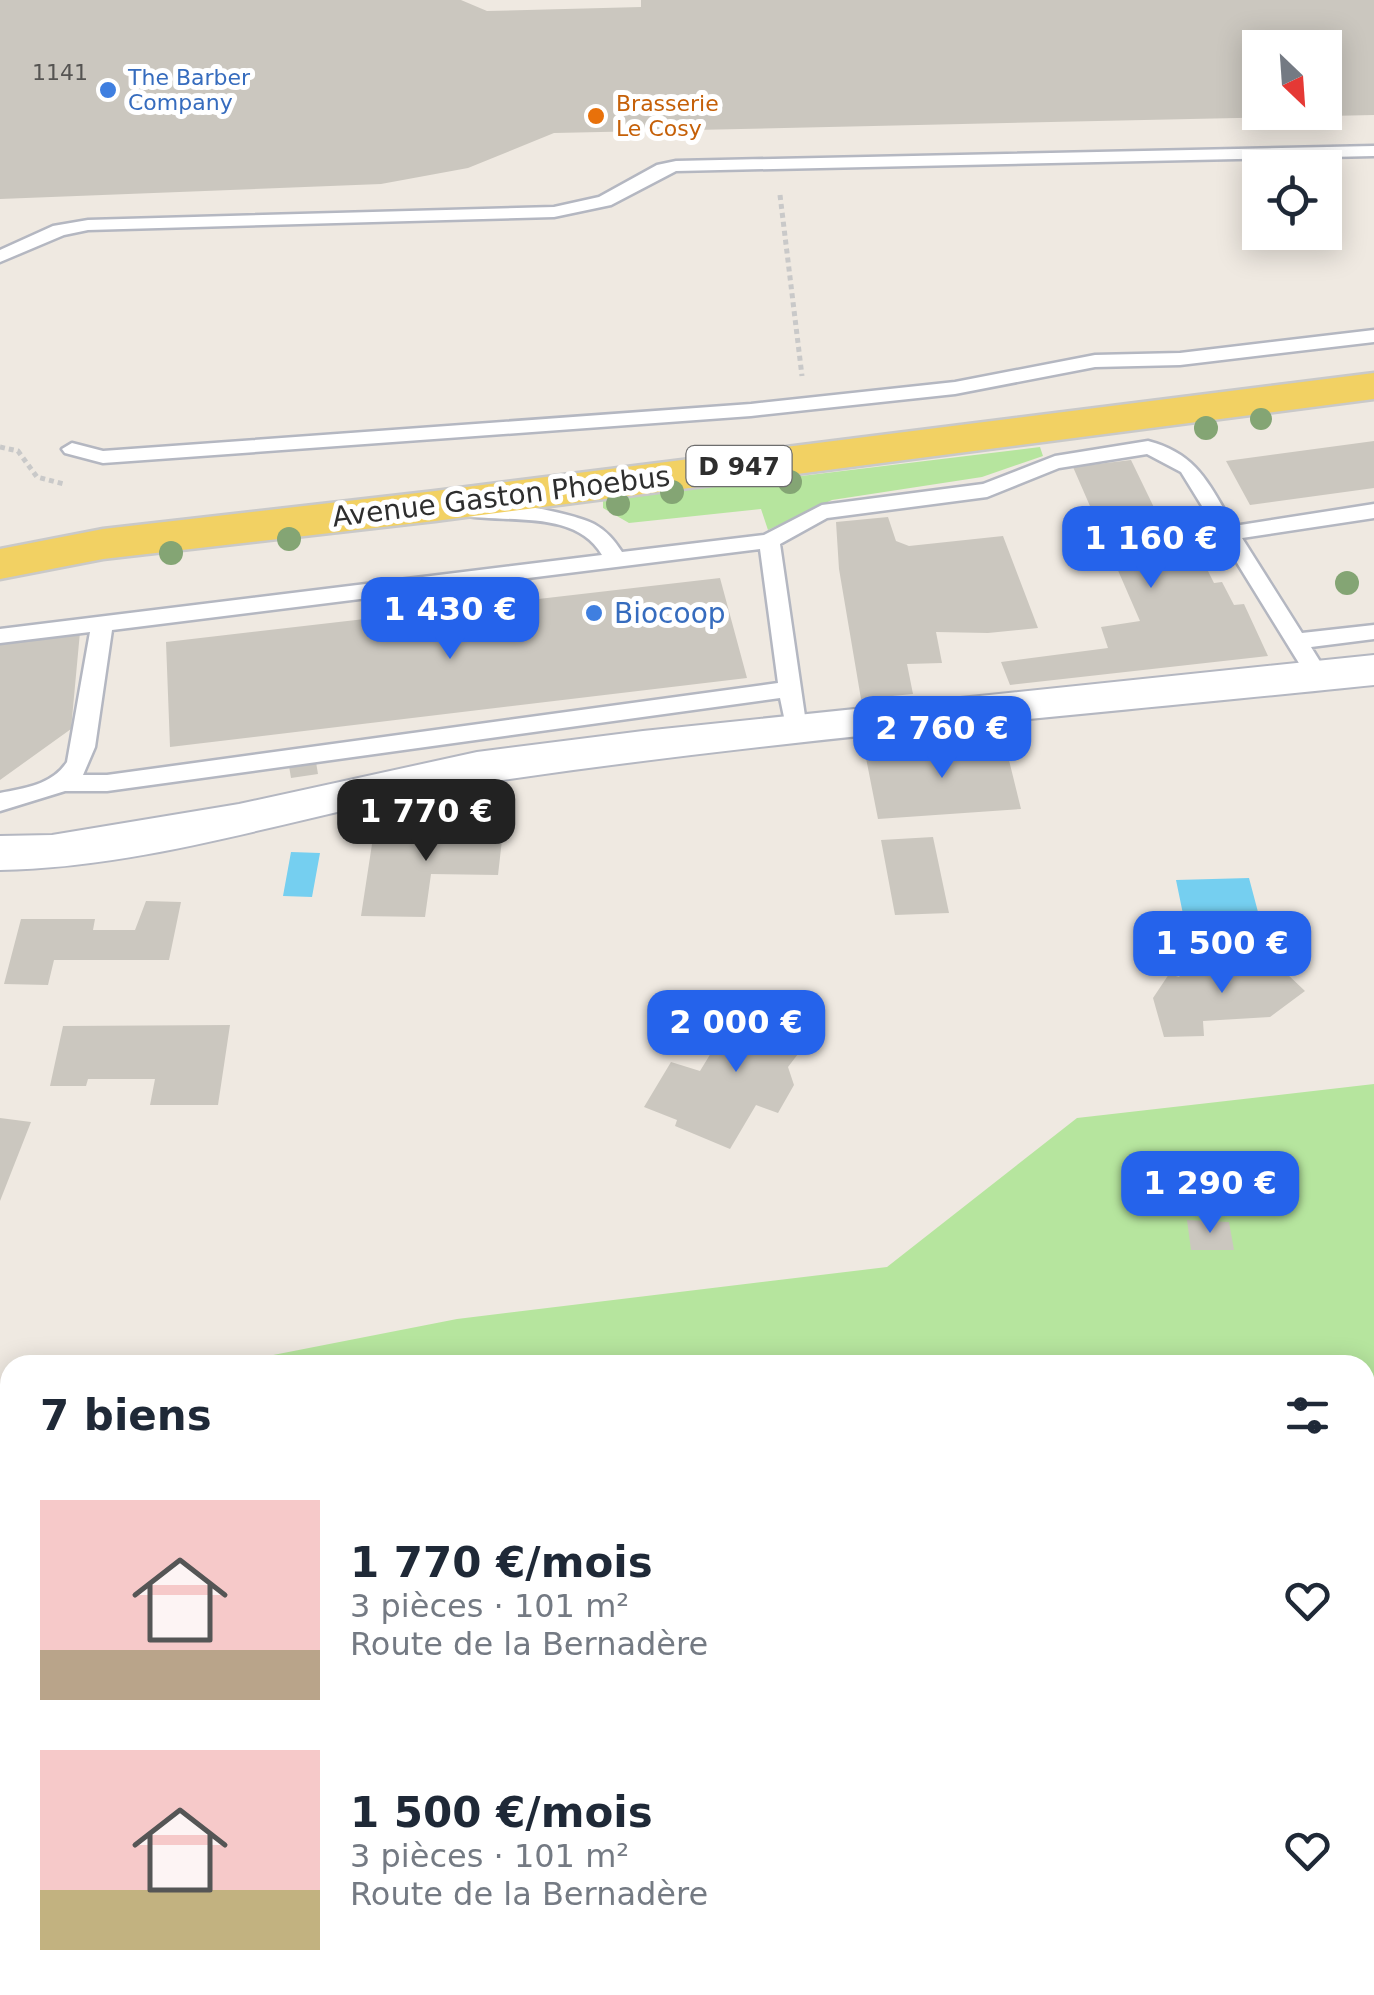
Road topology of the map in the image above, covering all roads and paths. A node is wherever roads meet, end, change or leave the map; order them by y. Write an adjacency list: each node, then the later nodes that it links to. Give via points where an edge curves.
1 (1374, 151): 2 (lane)
2 (776, 163): 3 (lane, via 676,166 605,200 554,212 88,225 58,230); 6 (path)
3 (0, 257)
4 (1374, 336): 6 (lane, via 1095,361 988,383)
5 (1374, 386): 8 (main road, Avenue Gaston Phoebus / D 947)
6 (805, 404): 7 (lane, via 103,456)
7 (72, 448)
8 (435, 506): 13 (main road, Avenue Gaston Phoebus / D 947); 14 (lane, via 574,522 596,530)
9 (1374, 512): 11 (lane)
10 (0, 533): 13 (main road, Avenue Gaston Phoebus / D 947)
11 (1231, 533): 12 (lane, via 1188,468 1148,448 1055,462 987,490 822,512); 19 (lane)
12 (769, 541): 14 (lane); 21 (lane)
13 (103, 544): 15 (main road, Avenue Gaston Phoebus / D 947)
14 (616, 558): 16 (lane)
15 (0, 564)
16 (100, 624): 18 (lane); 22 (lane, via 82,762)
17 (1374, 632): 19 (lane)
18 (0, 636)
19 (1307, 658): 20 (street); 21 (street)
20 (1374, 670)
21 (793, 710): 22 (lane); 24 (street, via 239,820 52,852)
22 (63, 783): 23 (lane)
23 (0, 802)
24 (0, 853)

